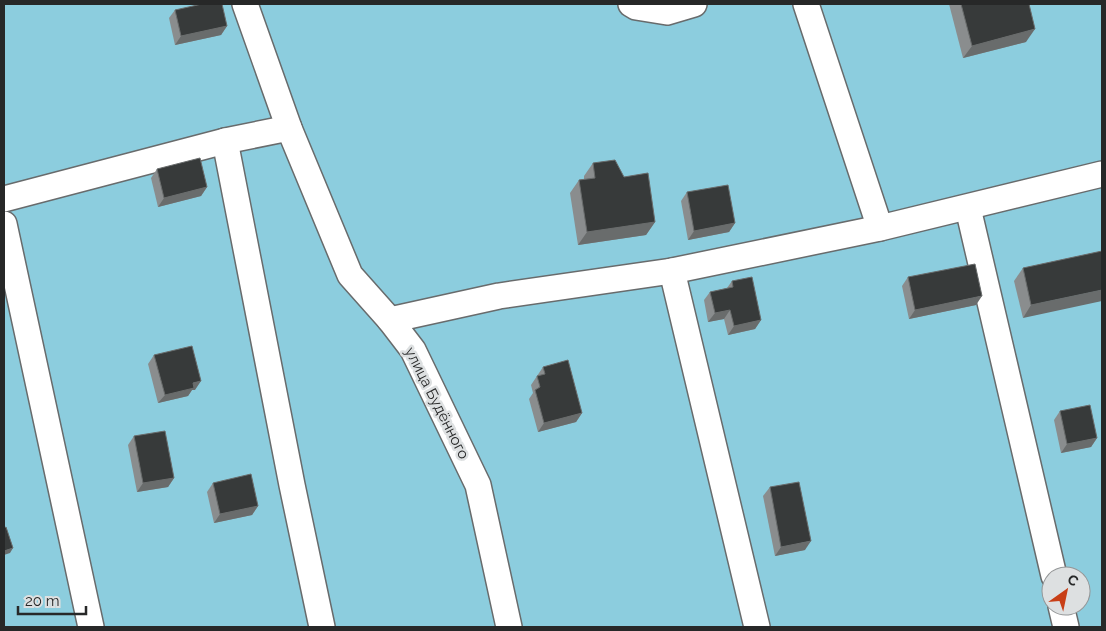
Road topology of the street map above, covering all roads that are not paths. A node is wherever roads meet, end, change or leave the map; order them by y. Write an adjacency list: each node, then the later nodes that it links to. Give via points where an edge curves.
1 (245, 4): 5 (street, улица Будённого)
2 (631, 4): 3 (street, via 667,12)
3 (694, 4)
4 (806, 4): 11 (street)
5 (289, 128): 6 (street); 13 (street, улица Будённого, via 350,275)
6 (225, 142): 8 (street); 16 (street)
7 (1102, 174): 9 (street)
8 (4, 199)
9 (968, 208): 11 (street); 14 (street)
10 (4, 224): 15 (street)
11 (880, 228): 12 (street)
12 (672, 270): 13 (street, via 499,296); 18 (street)
13 (390, 320): 17 (street, улица Будённого, via 413,350 478,485)
14 (1052, 566)
15 (91, 627)
16 (322, 627)
17 (509, 627)
18 (757, 627)

